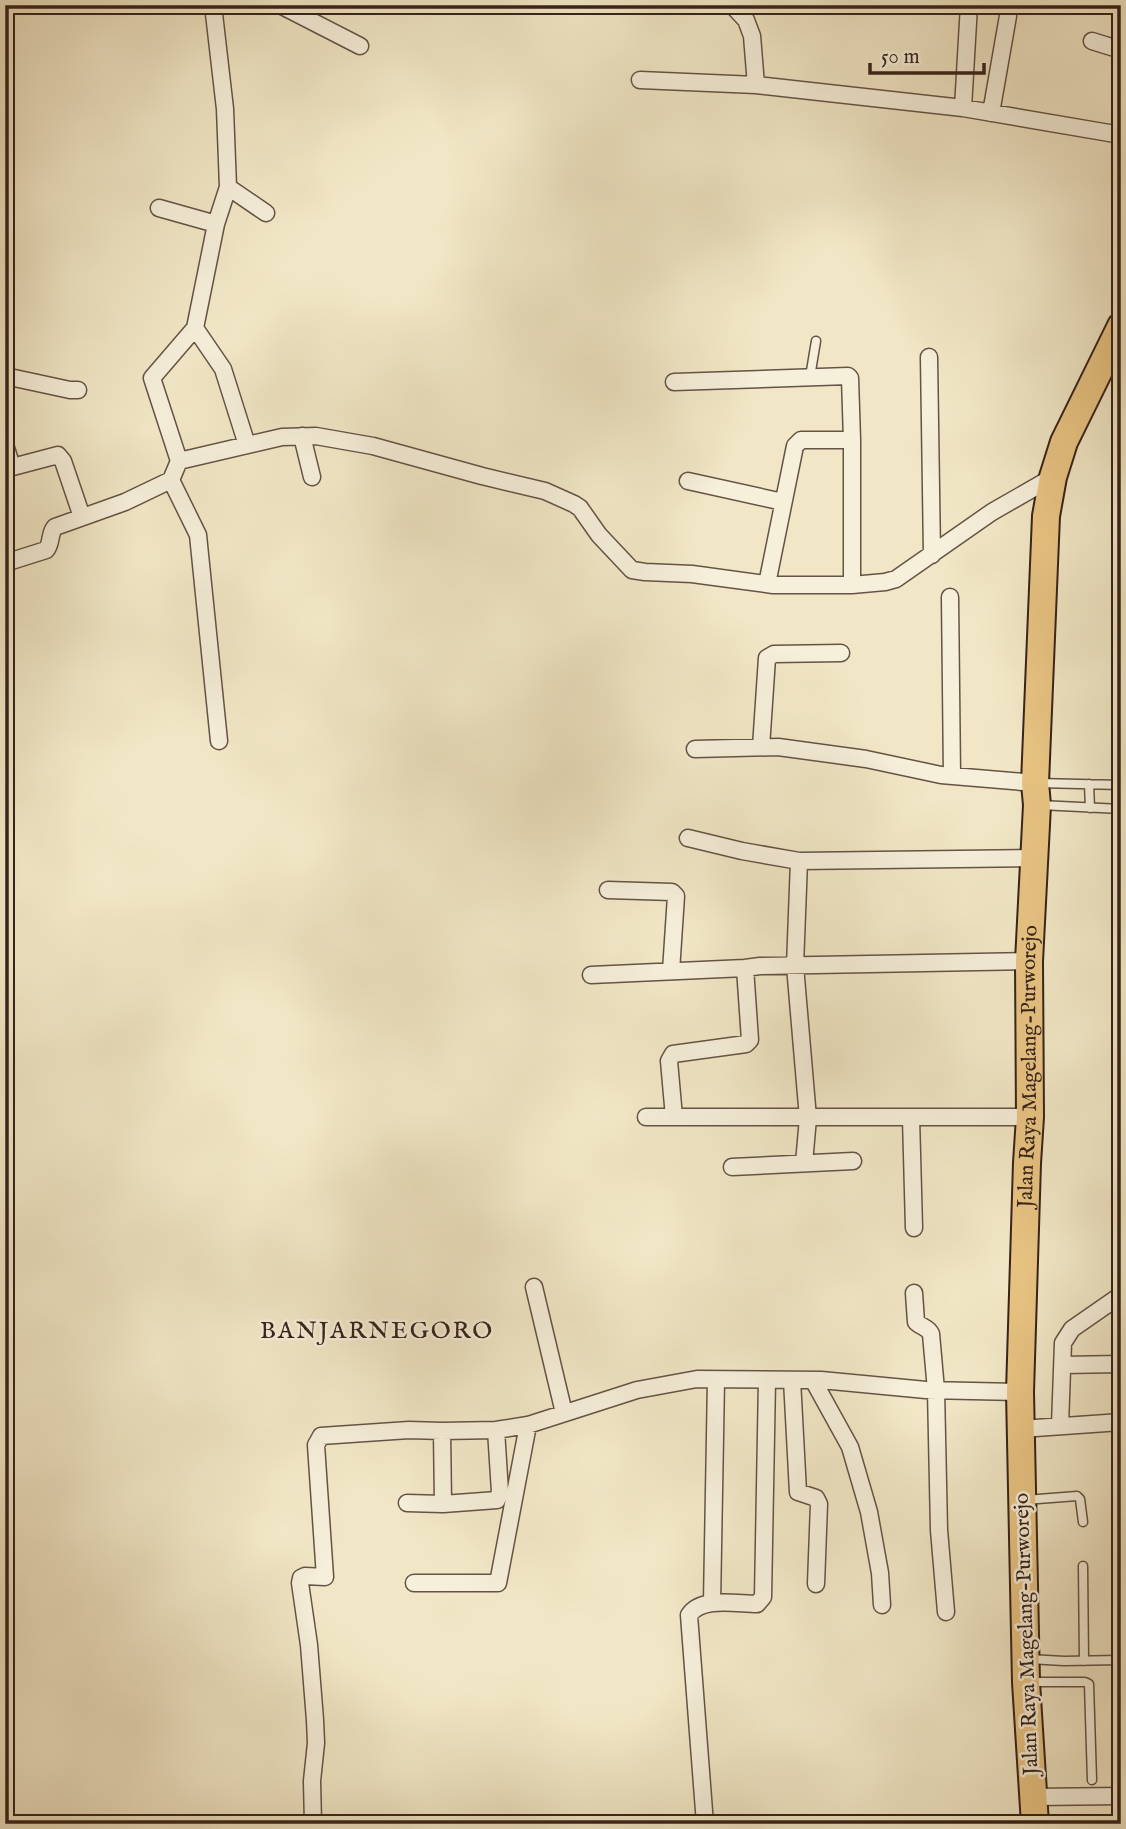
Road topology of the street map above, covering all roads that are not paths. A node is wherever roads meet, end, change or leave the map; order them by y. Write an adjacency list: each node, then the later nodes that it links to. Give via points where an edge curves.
1 (214, 5): 14 (street)
2 (280, 5): 7 (street)
3 (732, 5): 10 (street, via 746,20 752,36)
4 (969, 5): 11 (street)
5 (1008, 16): 12 (street)
6 (1092, 41): 8 (street)
7 (360, 46)
8 (1121, 50)
9 (640, 80): 10 (street)
10 (756, 85): 11 (street)
11 (963, 108): 12 (street)
12 (990, 113): 13 (street)
13 (1121, 135)
14 (228, 187): 16 (street); 17 (street)
15 (159, 208): 17 (street)
16 (266, 214)
17 (216, 224): 19 (street)
18 (1121, 326): 33 (main road, Jalan Raya Magelang-Purworejo, via 1064,442)
19 (195, 328): 29 (street, via 223,369); 30 (street, via 152,378)
20 (816, 341): 23 (lane)
21 (929, 357): 38 (street)
22 (5, 376): 25 (street)
23 (810, 377): 24 (street); 27 (street, via 850,378)
24 (674, 382)
25 (78, 390)
26 (302, 436): 29 (street); 32 (street); 40 (street, via 373,446 545,491 580,508 632,570)
27 (852, 440): 36 (street, via 797,443); 41 (street)
28 (5, 445): 31 (street)
29 (247, 445): 30 (street)
30 (179, 461): 34 (street)
31 (8, 468): 37 (street, via 60,456)
32 (312, 477)
33 (1053, 477): 38 (street, via 992,512); 50 (main road, Jalan Raya Magelang-Purworejo, via 1046,516)
34 (171, 480): 37 (street); 44 (street, via 198,535)
35 (688, 481): 36 (street)
36 (783, 502): 40 (street)
37 (82, 517): 39 (street, via 55,527 46,550)
38 (932, 555): 41 (street, via 896,579)
39 (5, 562)
40 (767, 584): 41 (street)
41 (852, 585)
42 (950, 597): 47 (street)
43 (841, 653): 45 (street, via 774,654 767,658)
44 (219, 741)
45 (761, 747): 46 (street); 47 (street, via 866,759)
46 (695, 749)
47 (952, 776): 50 (street)
48 (1089, 784): 49 (lane); 50 (lane); 51 (lane)
49 (1121, 785)
50 (1036, 794): 51 (lane); 54 (main road, Jalan Raya Magelang-Purworejo)
51 (1090, 808): 52 (lane)
52 (1121, 809)
53 (688, 838): 55 (street)
54 (1034, 858): 55 (street); 57 (main road, Jalan Raya Magelang-Purworejo)
55 (799, 861): 58 (street)
56 (608, 890): 60 (street, via 672,892 676,896)
57 (1029, 961): 58 (street); 64 (main road, Jalan Raya Magelang-Purworejo)
58 (795, 966): 59 (street); 65 (street)
59 (745, 968): 60 (street); 63 (street, via 750,1040 673,1054 669,1061)
60 (671, 971): 61 (street)
61 (591, 975)
62 (646, 1116): 63 (street)
63 (674, 1117): 65 (street)
64 (1030, 1117): 66 (street); 81 (main road, Jalan Raya Magelang-Purworejo)
65 (807, 1118): 66 (street); 68 (street)
66 (911, 1118): 70 (street)
67 (853, 1161): 68 (street)
68 (804, 1163): 69 (street)
69 (732, 1167)
70 (914, 1228)
71 (534, 1287): 82 (street)
72 (915, 1293): 80 (street, via 916,1322 931,1334)
73 (1121, 1294): 75 (street, via 1072,1329 1063,1343)
74 (1121, 1364): 75 (street)
75 (1063, 1365): 85 (street)
76 (716, 1380): 77 (street); 82 (street, via 637,1390); 96 (street)
77 (767, 1380): 78 (street); 96 (street, via 763,1597 757,1604)
78 (792, 1380): 79 (street); 95 (street, via 798,1492 816,1498 819,1504)
79 (813, 1380): 80 (street); 97 (street, via 850,1447 869,1512)
80 (936, 1390): 81 (street); 98 (street)
81 (1020, 1392): 86 (main road, Jalan Raya Magelang-Purworejo)
82 (564, 1413): 84 (street)
83 (1121, 1422): 85 (street)
84 (528, 1425): 87 (street); 94 (street, via 498,1583)
85 (1060, 1425): 86 (street)
86 (1021, 1429): 89 (main road, Jalan Raya Magelang-Purworejo)
87 (496, 1430): 88 (street); 91 (street, via 497,1500)
88 (442, 1431): 91 (street); 105 (street, via 325,1435 316,1445 325,1577 305,1576 300,1583 315,1720)
89 (1022, 1500): 92 (lane, via 1077,1496); 101 (main road, Jalan Raya Magelang-Purworejo)
90 (407, 1503): 91 (street)
91 (443, 1504)
92 (1083, 1522)
93 (1083, 1566): 100 (lane)
94 (414, 1583)
95 (817, 1584)
96 (712, 1603): 106 (street, via 689,1615)
97 (882, 1605)
98 (946, 1612)
99 (1121, 1660): 100 (lane)
100 (1084, 1661): 101 (lane)
101 (1026, 1670): 102 (lane, via 1091,1687); 104 (main road, Jalan Raya Magelang-Purworejo)
102 (1092, 1780)
103 (1121, 1796): 104 (street)
104 (1034, 1797): 107 (main road, Jalan Raya Magelang-Purworejo)
105 (313, 1824)
106 (705, 1824)
107 (1035, 1824)

